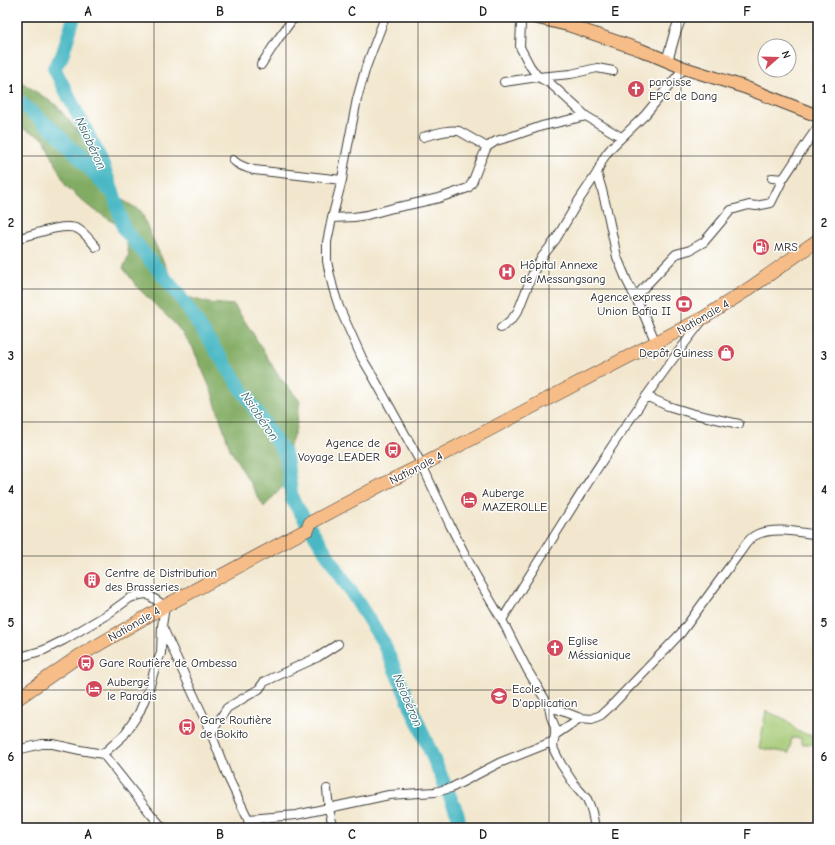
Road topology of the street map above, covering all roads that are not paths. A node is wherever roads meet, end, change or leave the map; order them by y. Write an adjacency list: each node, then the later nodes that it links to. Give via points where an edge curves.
1 (299, 17): 7 (street, via 292,20)
2 (385, 17): 22 (street, via 357,99)
3 (522, 17): 10 (street, via 520,47)
4 (534, 17): 6 (main road, via 568,25)
5 (681, 17): 6 (street)
6 (667, 61): 8 (main road)
7 (261, 65)
8 (684, 68): 13 (main road, via 744,87); 16 (street, via 645,115)
9 (613, 71): 10 (street, via 597,68 571,74)
10 (538, 77): 11 (street); 12 (street, via 550,84)
11 (504, 82)
12 (586, 116): 16 (street); 17 (street, via 542,126 496,141)
13 (818, 116)
14 (818, 127): 21 (street)
15 (423, 137): 17 (street, via 454,130)
16 (621, 137): 19 (street, via 603,159)
17 (487, 147): 23 (street, via 468,188 439,198 367,215)
18 (233, 160): 22 (street, via 254,170)
19 (597, 173): 27 (street, via 608,210 617,257); 29 (street, via 542,257 518,311)
20 (772, 178): 21 (street)
21 (783, 179): 27 (street, via 771,204 749,205 730,210 704,242 676,254)
22 (342, 180): 23 (street)
23 (332, 218): 33 (street, via 327,242 327,261 339,306 362,358)
24 (17, 239): 26 (street, via 73,227 80,230)
25 (818, 240): 28 (highway, Nationale 4)
26 (96, 247)
27 (635, 297): 30 (street)
28 (705, 317): 30 (highway, Nationale 4); 31 (street)
29 (502, 328)
30 (656, 343): 33 (highway, Nationale 4)
31 (646, 396): 32 (street, via 694,414); 36 (street)
32 (739, 424)
33 (422, 465): 35 (highway, Nationale 4, via 381,485); 36 (street, via 456,538)
34 (818, 536): 42 (street, via 799,532 764,531 753,537 686,628 624,693 601,715 592,719)
35 (164, 606): 37 (street); 39 (street, via 147,594 130,598 64,640 44,650); 40 (highway, Nationale 4, via 79,656)
36 (502, 620): 41 (street)
37 (162, 626): 43 (street); 46 (street, via 161,653 138,713 124,735)
38 (338, 644): 43 (street, via 318,657 264,682 259,689 227,708)
39 (17, 657)
40 (17, 699)
41 (549, 706): 42 (street); 44 (street, via 555,727)
42 (580, 718): 44 (street)
43 (210, 734): 49 (street)
44 (554, 738): 48 (street, via 451,788 419,794 389,795); 52 (street, via 554,750 590,806)
45 (17, 750): 46 (street, via 53,744)
46 (103, 754): 50 (street)
47 (327, 789): 48 (street)
48 (328, 808): 49 (street); 51 (street)
49 (248, 824)
50 (163, 828)
51 (334, 828)
52 (595, 828)

